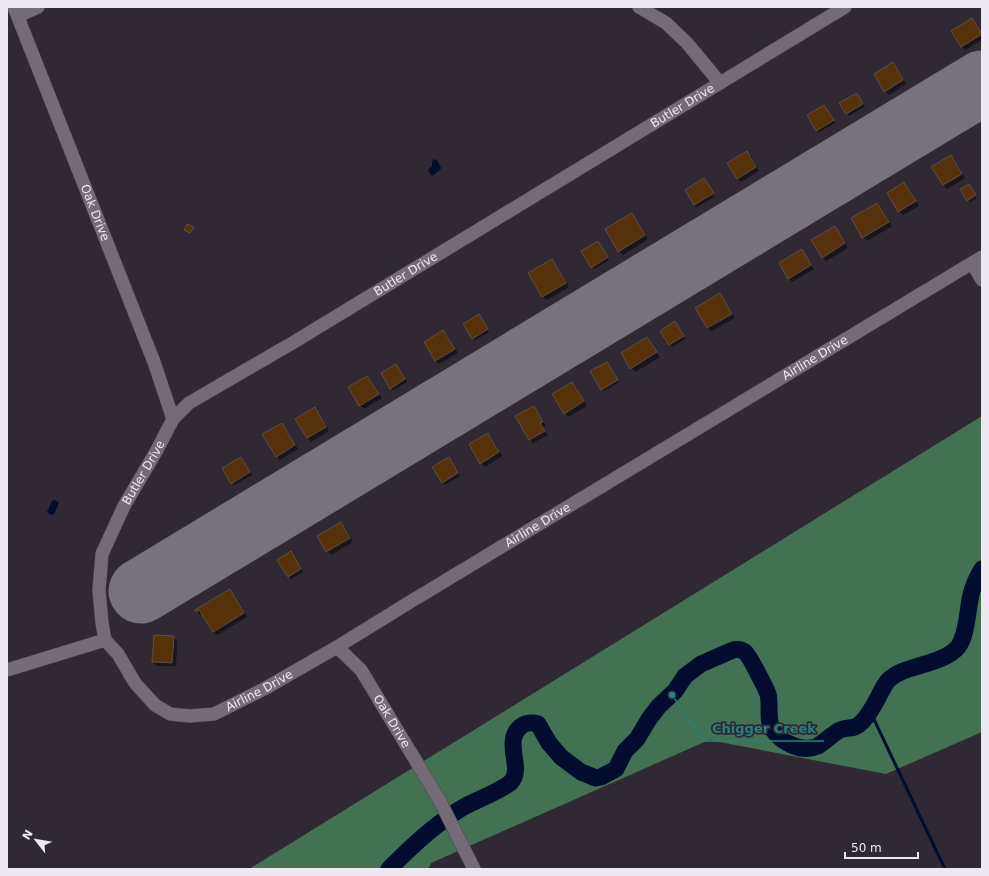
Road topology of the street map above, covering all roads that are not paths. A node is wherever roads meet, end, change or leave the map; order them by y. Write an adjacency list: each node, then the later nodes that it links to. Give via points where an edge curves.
1 (38, 7): 4 (street)
2 (639, 7): 5 (street, via 666,23)
3 (845, 7): 5 (street, Butler Drive)
4 (16, 11): 8 (street, Oak Drive, via 154,362)
5 (720, 82): 8 (street, Butler Drive, via 301,338 189,403)
6 (977, 260): 7 (street); 10 (street, Airline Drive)
7 (982, 280)
8 (173, 419): 9 (street, Butler Drive, via 124,506 102,554 99,590)
9 (105, 640): 10 (street, Airline Drive, via 118,654 134,683 155,705 170,714 190,716 221,711); 11 (street)
10 (337, 647): 12 (street, Oak Drive, via 361,670 440,801)
11 (7, 670)
12 (474, 869)

